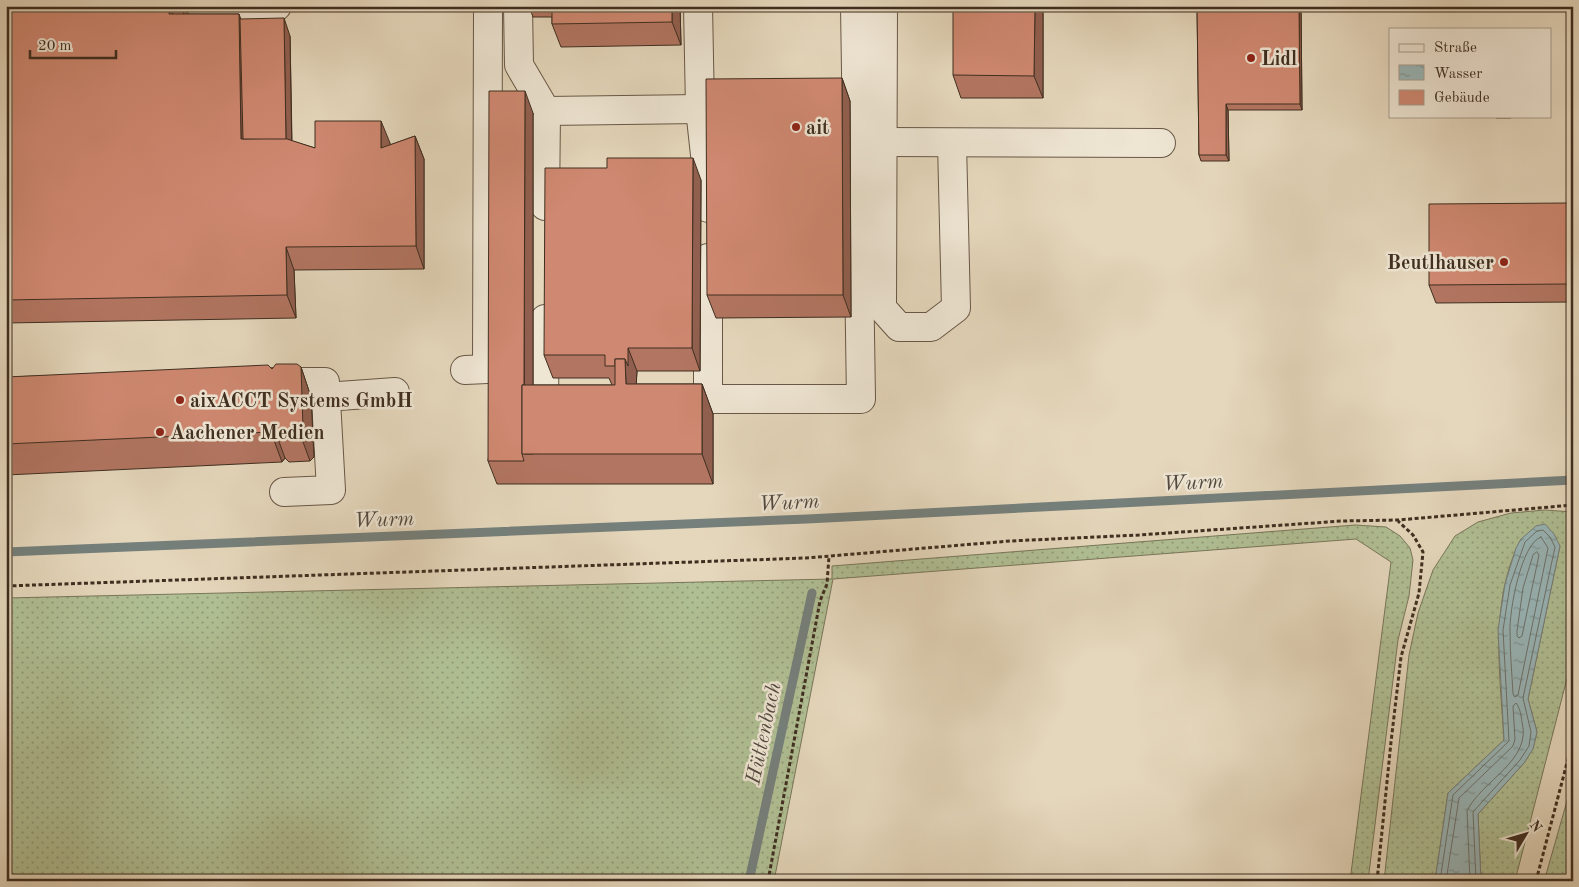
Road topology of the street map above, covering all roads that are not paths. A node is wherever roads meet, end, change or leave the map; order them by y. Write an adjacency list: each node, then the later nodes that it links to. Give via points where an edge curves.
1 (200, 6): 2 (lane, via 200,15 270,12)
2 (277, 6)
3 (488, 6): 15 (lane, via 487,369)
4 (518, 6): 9 (lane, via 519,65)
5 (698, 6): 8 (lane)
6 (855, 6): 21 (lane, via 861,399)
7 (884, 6): 10 (lane)
8 (700, 108): 9 (lane); 21 (lane, via 708,182)
9 (546, 110): 13 (lane)
10 (883, 142): 11 (lane); 11 (lane, via 882,308 899,327 931,327 956,308)
11 (952, 143): 12 (lane)
12 (1161, 143)
13 (545, 227)
14 (545, 294): 19 (lane, via 544,401)
15 (465, 370)
16 (245, 382): 18 (lane, via 325,382)
17 (395, 392): 18 (lane)
18 (326, 397): 22 (lane, via 331,490)
19 (590, 400)
20 (645, 400): 21 (lane)
21 (708, 400)
22 (284, 492)

